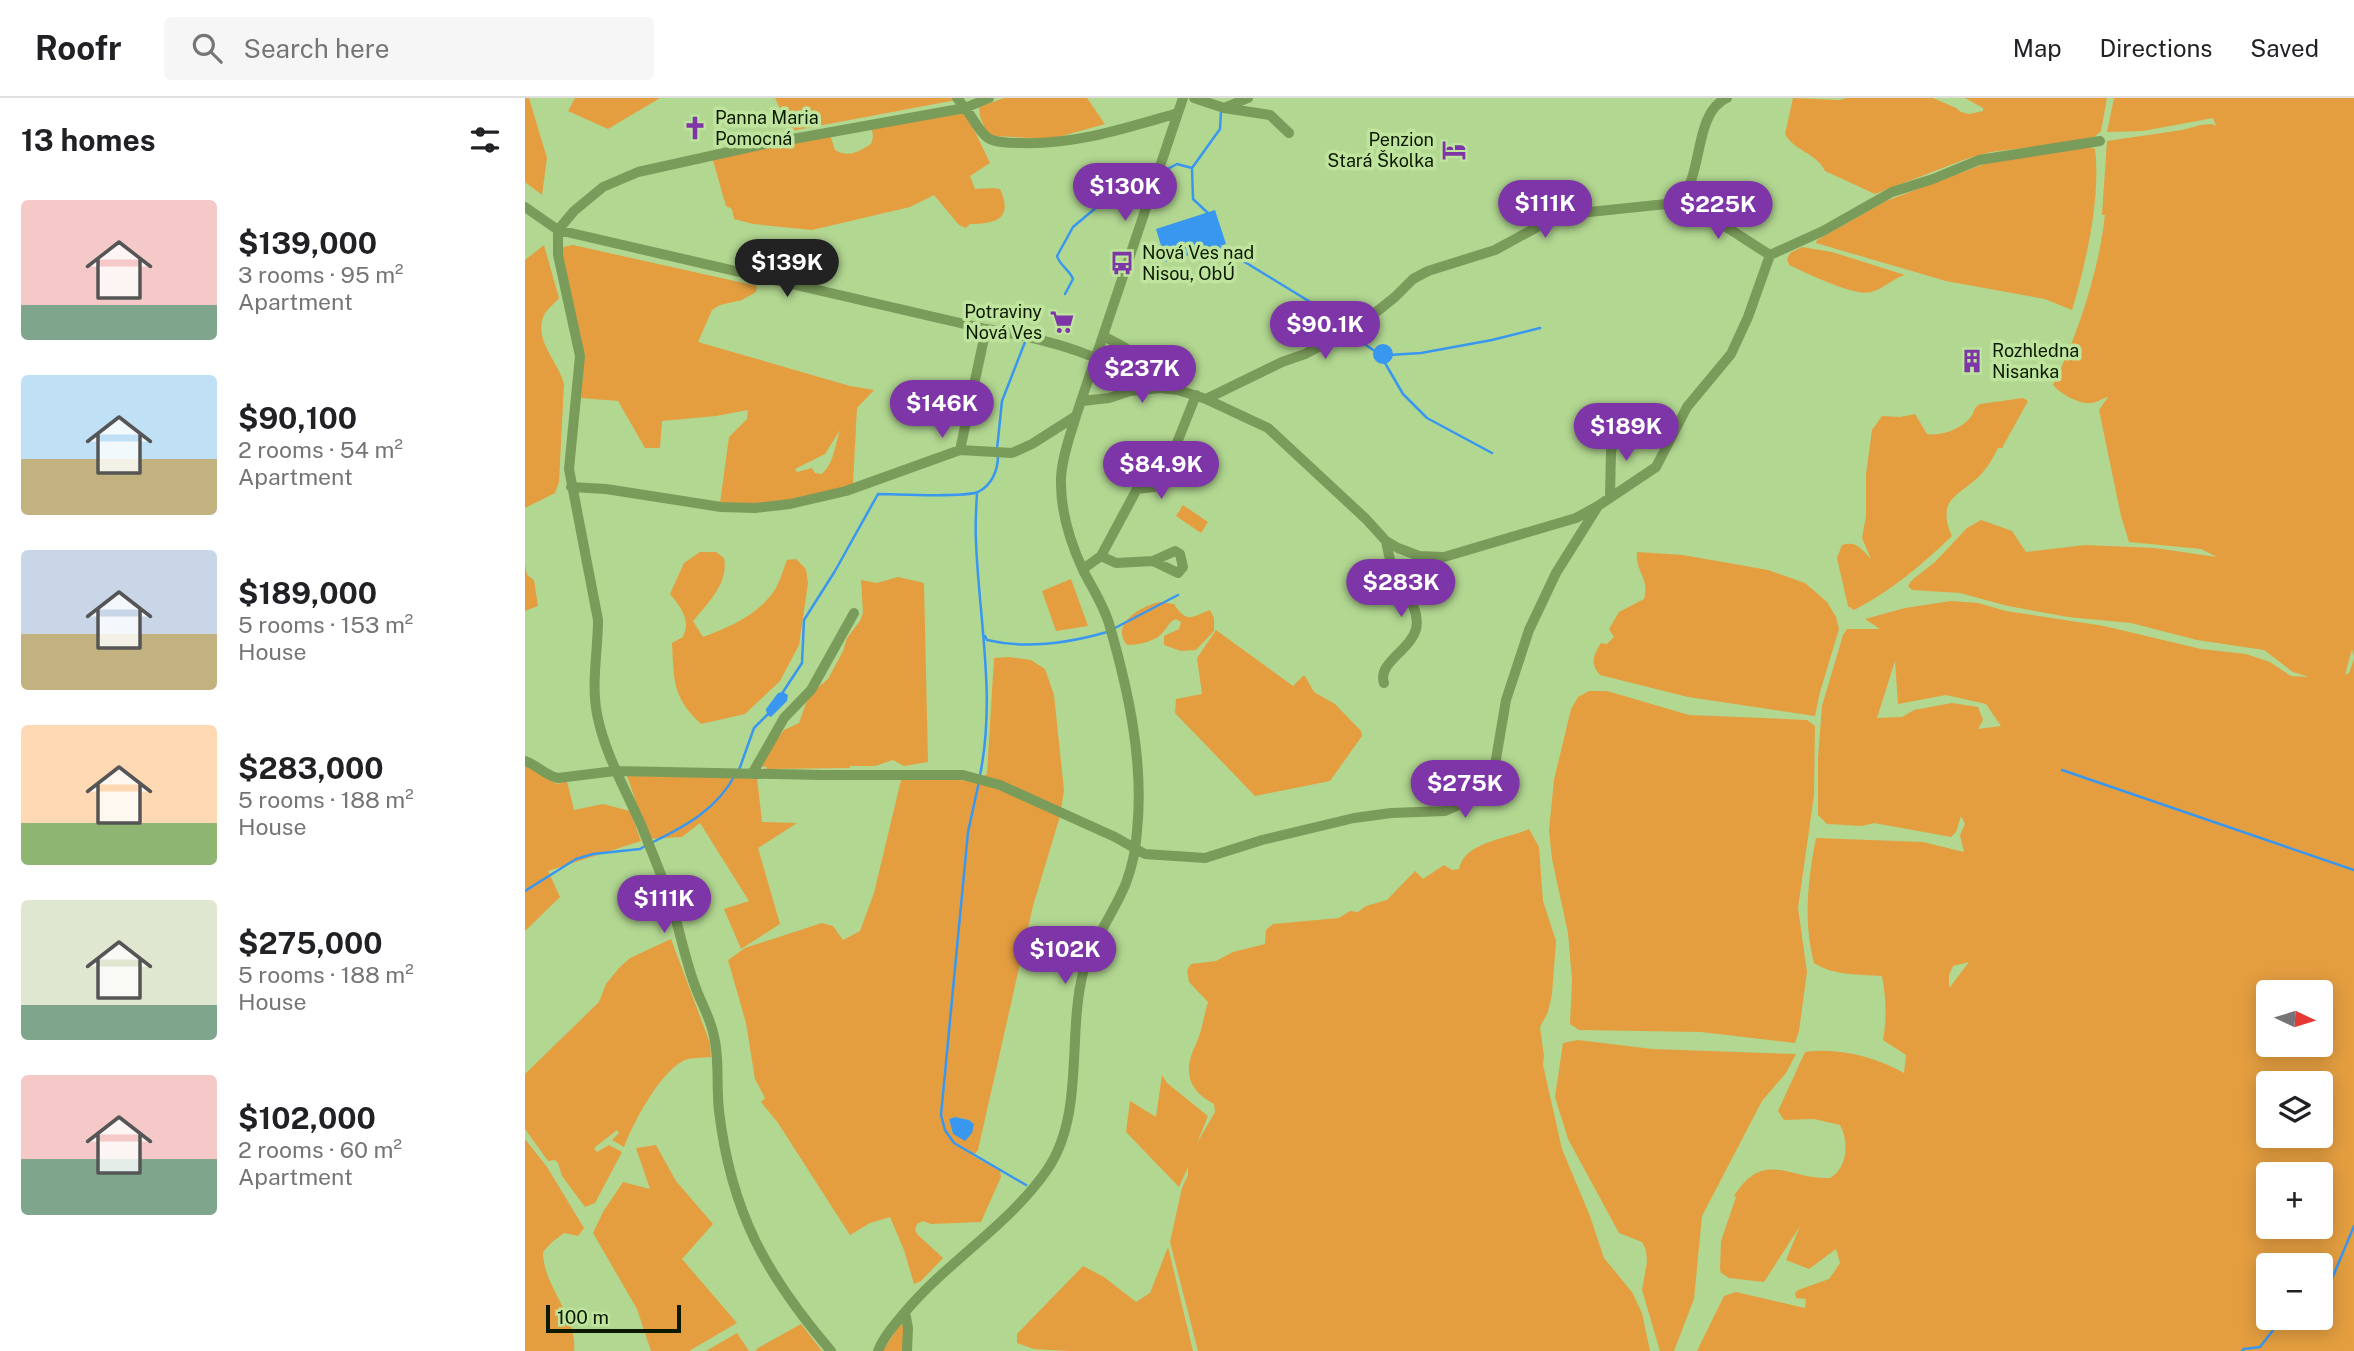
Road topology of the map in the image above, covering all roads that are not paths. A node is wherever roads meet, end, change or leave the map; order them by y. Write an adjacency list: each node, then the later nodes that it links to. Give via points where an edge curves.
1 (957, 98): 7 (street)
2 (989, 98): 7 (street)
3 (1183, 98): 9 (street)
4 (1194, 98): 8 (street)
5 (1248, 98): 8 (street)
6 (1727, 98): 12 (street, via 1715,106 1691,183)
7 (965, 107): 9 (street, via 987,137 1028,143 1099,136); 14 (street, via 638,173 603,187)
8 (1224, 108): 10 (street, via 1270,115)
9 (1178, 113): 17 (street)
10 (1289, 133)
11 (2100, 141): 15 (street, via 1979,160 1892,192)
12 (1676, 203): 15 (street); 20 (street, via 1570,214 1495,250 1428,271 1360,325 1305,354)
13 (525, 207): 14 (street)
14 (558, 230): 16 (street); 25 (street, via 558,255 580,356)
15 (1770, 255): 26 (street, via 1731,354 1688,407 1662,459)
16 (986, 328): 18 (street, via 1035,337); 24 (street)
17 (1103, 336): 18 (street); 19 (street, via 1131,349 1135,358)
18 (1096, 358): 21 (street)
19 (1130, 391): 20 (street, via 1160,388); 21 (street)
20 (1201, 397): 30 (street, via 1268,428); 31 (street, via 1161,483 1137,489)
21 (1082, 401): 22 (street)
22 (1076, 416): 24 (street, via 1011,453); 33 (street, via 1061,478 1066,524)
23 (1616, 427): 26 (street)
24 (960, 450): 25 (street, via 790,505 698,505)
25 (571, 487): 37 (street, via 598,620 597,715)
26 (1610, 496): 27 (street)
27 (1598, 506): 28 (street); 29 (street)
28 (1576, 518): 29 (street); 30 (street, via 1444,557 1419,556)
29 (1583, 527): 39 (street, via 1529,629 1506,699 1495,765 1486,786 1468,802 1445,811 1341,821 1205,858 1145,854)
30 (1386, 541): 35 (street, via 1392,567 1414,609 1416,628 1403,650 1384,667)
31 (1101, 556): 32 (street, via 1116,563); 33 (street)
32 (1153, 561)
33 (1083, 569): 39 (street, via 1109,624 1138,747)
34 (854, 613): 38 (street, via 816,681 784,718)
35 (1384, 683)
36 (525, 761): 37 (street, via 558,778)
37 (615, 771): 38 (street); 41 (street, via 672,905 713,1032 719,1110 742,1213 776,1279)
38 (752, 774): 39 (street, via 963,775 1000,785)
39 (1135, 849): 40 (street, via 1127,881 1083,972 1072,1091 1055,1156 1012,1210)
40 (905, 1312): 42 (street); 43 (street)
41 (831, 1351)
42 (878, 1351)
43 (907, 1351)

